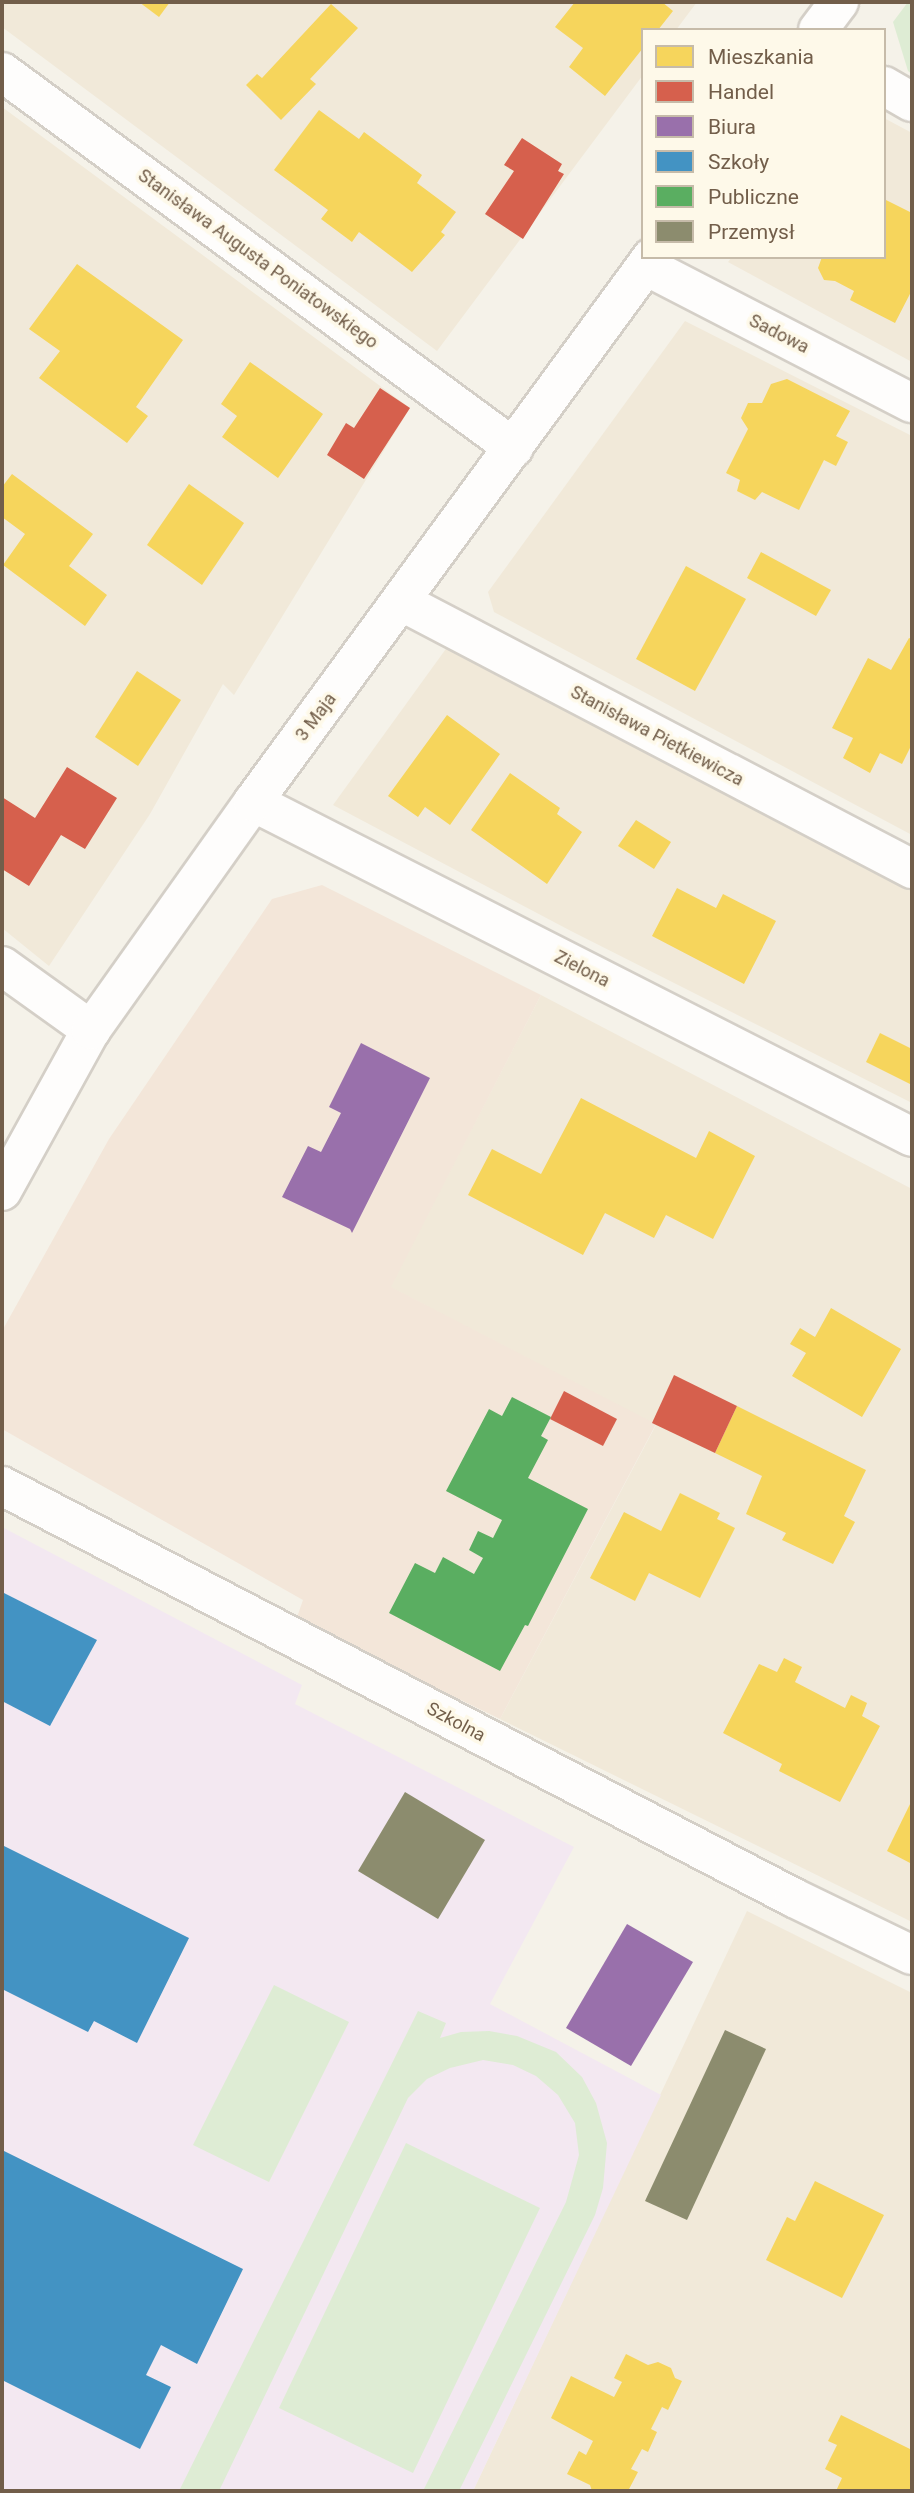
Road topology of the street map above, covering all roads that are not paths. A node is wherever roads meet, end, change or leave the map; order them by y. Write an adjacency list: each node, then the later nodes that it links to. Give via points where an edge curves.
1 (839, 2): 2 (street)
2 (820, 28)
3 (2, 72): 8 (street, Stanisława Augusta Poniatowskiego)
4 (886, 87): 5 (street)
5 (912, 102)
6 (649, 261): 7 (street, Sadowa); 8 (street, 3 Maja)
7 (912, 403)
8 (514, 448): 9 (street, 3 Maja)
9 (402, 602): 10 (street, 3 Maja); 11 (street, Stanisława Pietkiewicza)
10 (253, 802): 13 (street, 3 Maja); 14 (street, Zielona)
11 (912, 869)
12 (2, 966): 13 (street)
13 (91, 1030): 15 (street, 3 Maja)
14 (912, 1137)
15 (2, 1191)
16 (2, 1486): 17 (street, Szkolna)
17 (912, 1955)

